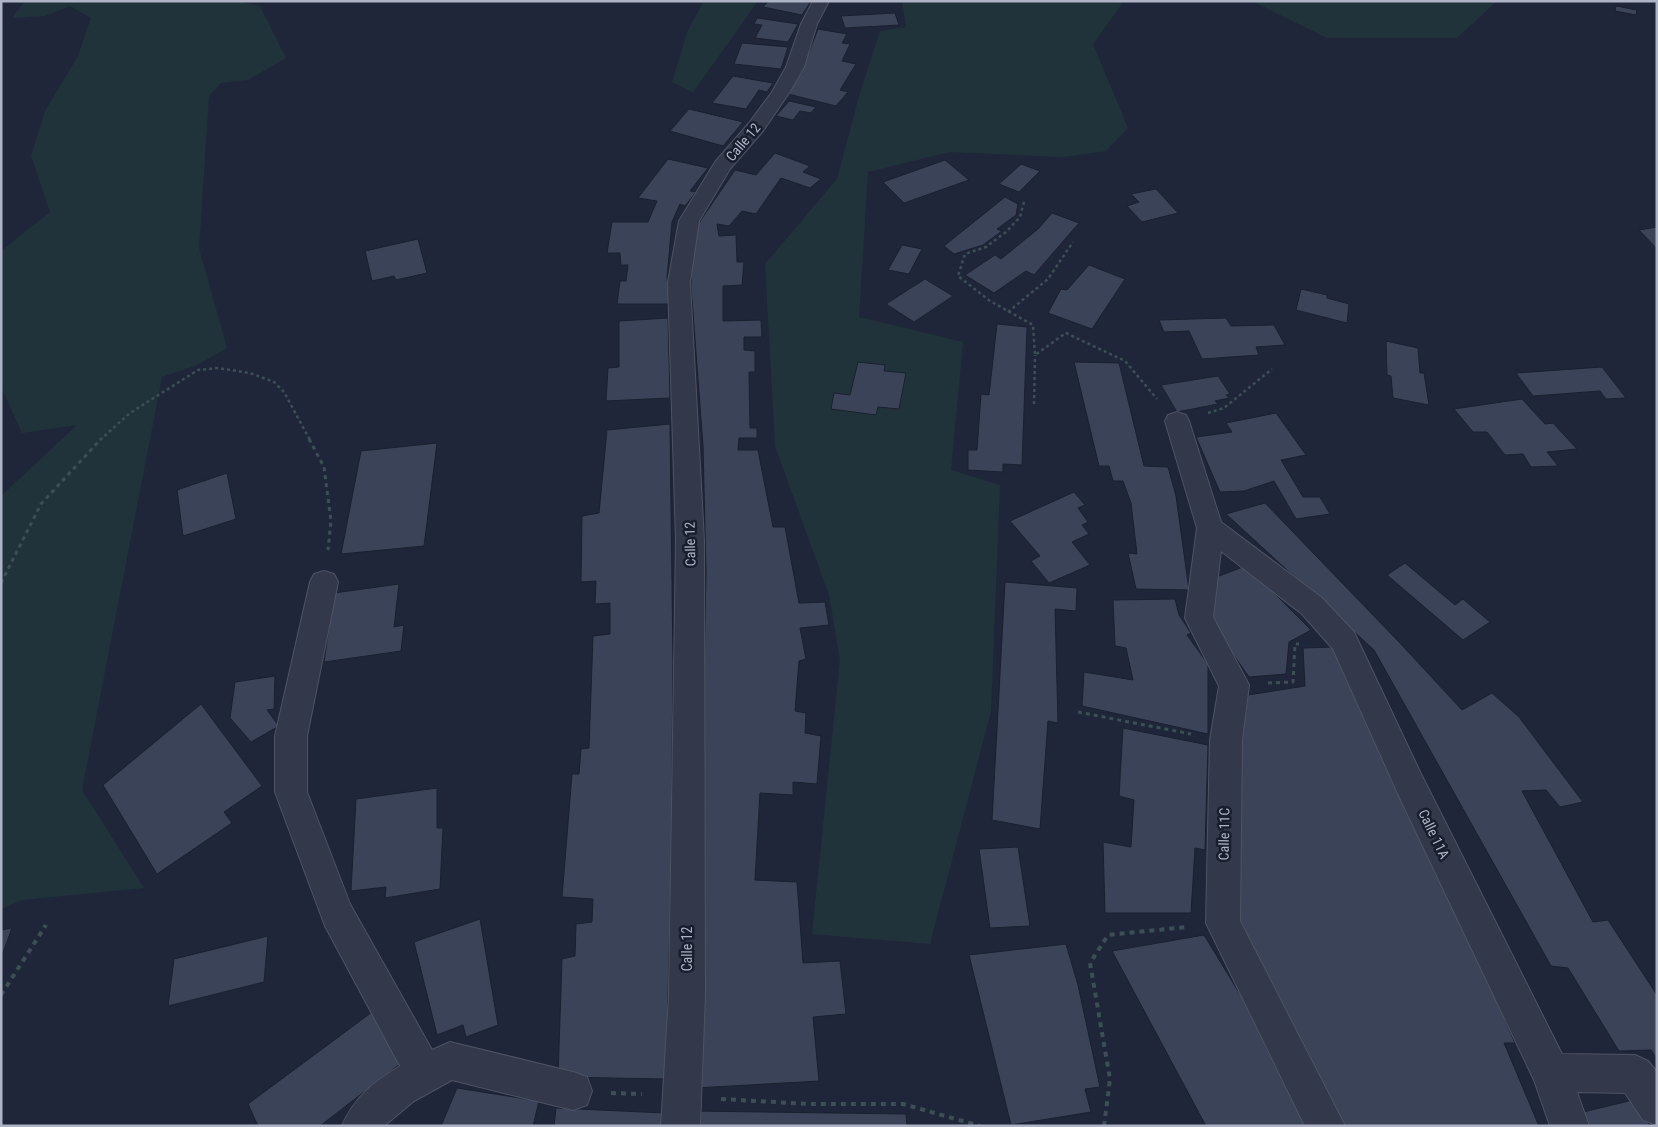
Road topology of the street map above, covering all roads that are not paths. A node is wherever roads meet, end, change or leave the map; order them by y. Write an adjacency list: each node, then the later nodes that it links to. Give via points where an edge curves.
1 (820, 1): 10 (street, Calle 12, via 795,67 780,93 722,166 689,221 679,282 690,542 687,995)
2 (1177, 421): 3 (street)
3 (1210, 528): 5 (street, Calle 11A, via 1312,606 1344,641 1410,785); 11 (street, Calle 11C, via 1199,618 1234,685 1226,740 1222,923)
4 (324, 582): 6 (street, via 291,736 291,792 337,914)
5 (1551, 1073): 8 (street, via 1635,1074); 12 (street, Calle 11A)
6 (425, 1074): 7 (street, via 450,1061); 9 (street, via 400,1087 365,1118)
7 (573, 1091)
8 (1657, 1106)
9 (361, 1126)
10 (680, 1126)
11 (1326, 1126)
12 (1570, 1126)

